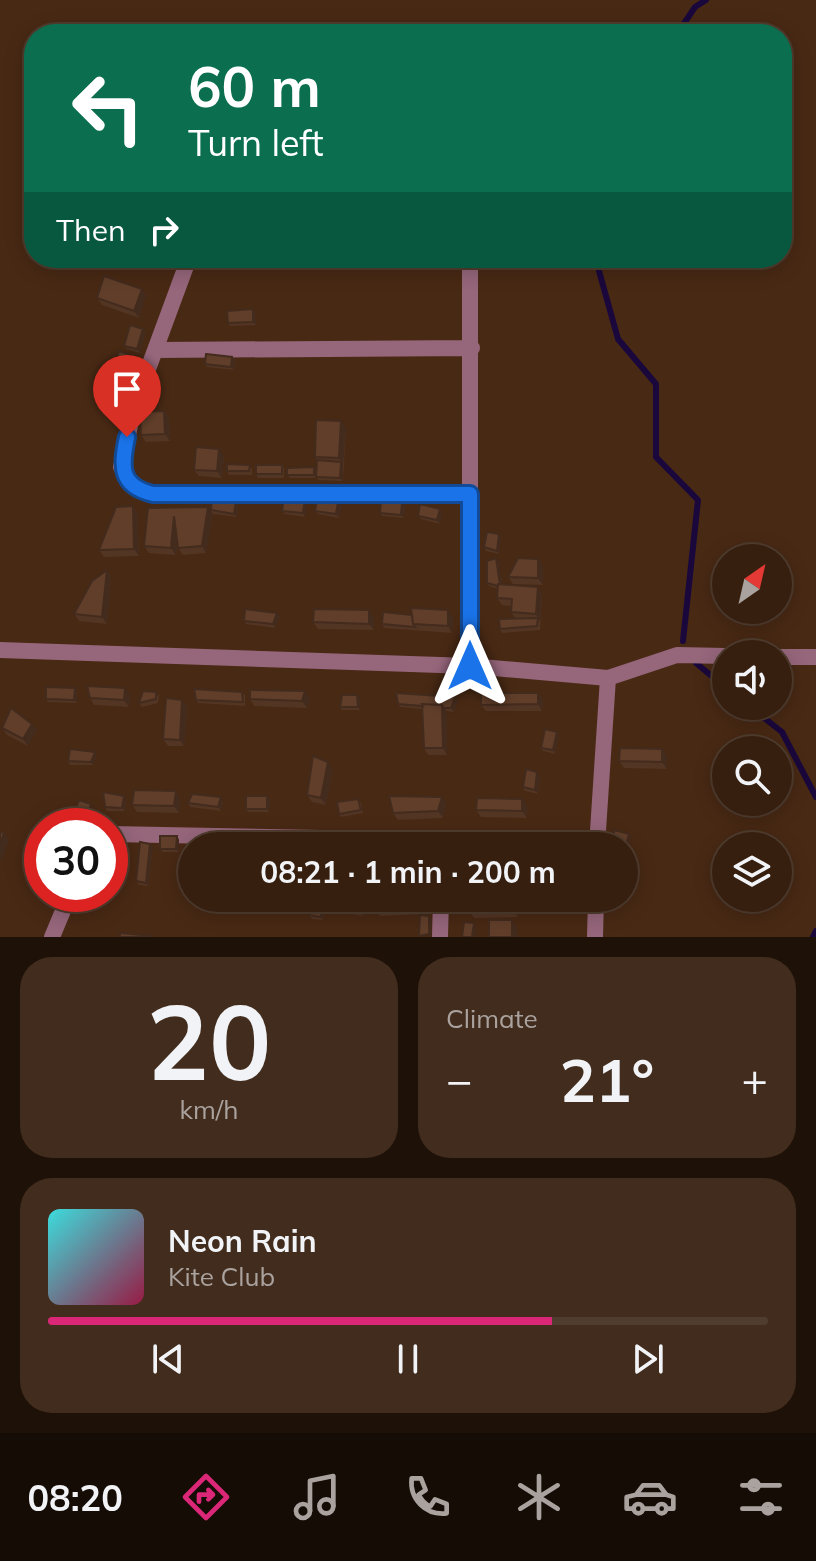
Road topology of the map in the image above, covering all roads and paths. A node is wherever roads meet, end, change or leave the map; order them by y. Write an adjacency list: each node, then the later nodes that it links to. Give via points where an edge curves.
1 (185, 268): 4 (street)
2 (470, 268): 3 (street)
3 (472, 348): 4 (street); 5 (street)
4 (155, 350): 5 (street, via 134,407 121,467 126,480 142,492)
5 (470, 494): 10 (street)
6 (0, 650): 10 (street)
7 (712, 656): 11 (street, via 677,655)
8 (792, 657): 9 (street)
9 (816, 657)
10 (470, 666): 11 (street)
11 (608, 678): 12 (street)
12 (598, 832)
13 (128, 834): 14 (street)
14 (178, 836)
15 (62, 912): 18 (street)
16 (441, 912): 19 (street)
17 (596, 912): 20 (street)
18 (52, 937)
19 (440, 937)
20 (595, 937)

